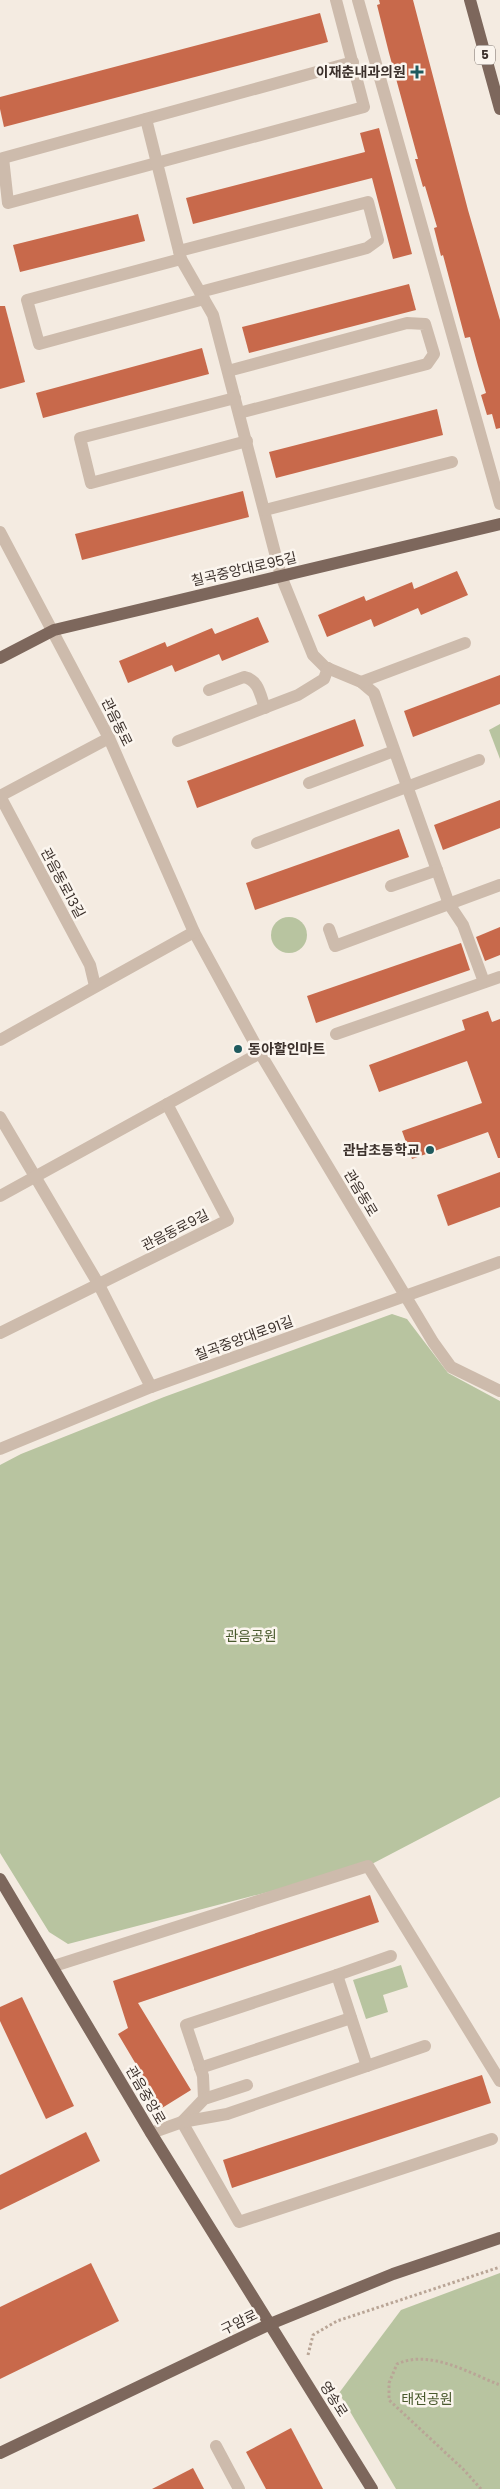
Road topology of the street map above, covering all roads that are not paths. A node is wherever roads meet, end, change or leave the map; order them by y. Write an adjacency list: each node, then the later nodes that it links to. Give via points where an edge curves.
1 (336, 0): 4 (street)
2 (358, 0): 15 (street)
3 (470, 0): 5 (main road, 5)
4 (353, 62): 6 (street); 7 (street, via 364,107)
5 (500, 109)
6 (146, 119): 7 (street); 7 (street, via 3,158 8,203)
7 (157, 163): 8 (street)
8 (180, 255): 9 (street); 9 (street, via 27,300 40,344); 9 (street, via 368,202 378,240 367,248)
9 (202, 296): 10 (street, via 213,315)
10 (228, 371): 11 (street); 12 (street, via 407,323 425,324 434,354 427,364)
11 (235, 398): 12 (street); 13 (street, via 80,438 91,482)
12 (239, 413): 13 (street)
13 (247, 442): 16 (street)
14 (452, 462): 16 (street)
15 (500, 504)
16 (265, 510): 19 (street)
17 (500, 524): 19 (main road, 칠곡중앙대로95길)
18 (0, 532): 20 (street, 관음동로)
19 (282, 576): 20 (main road, 칠곡중앙대로95길); 23 (street, via 312,655)
20 (54, 630): 22 (main road, 칠곡중앙대로95길); 27 (street, 관음동로)
21 (465, 643): 24 (street)
22 (0, 658)
23 (328, 668): 24 (street); 26 (street, via 324,680)
24 (361, 682): 29 (street, via 374,693)
25 (209, 690): 26 (street, via 250,678 256,682)
26 (265, 708): 28 (street)
27 (109, 738): 33 (street, 관음동로13길); 40 (street, 관음동로)
28 (178, 741)
29 (394, 751): 31 (street); 32 (street)
30 (479, 760): 32 (street)
31 (309, 783)
32 (406, 785): 34 (street); 35 (street)
33 (0, 796): 43 (street, 관음동로13길, via 90,965)
34 (257, 843)
35 (436, 870): 37 (street); 38 (street)
36 (500, 884): 38 (street)
37 (391, 886)
38 (449, 904): 39 (street, via 336,946); 42 (street, via 463,925)
39 (329, 929)
40 (194, 932): 43 (street); 46 (street, 관음동로)
41 (500, 977): 42 (street)
42 (484, 982): 44 (street)
43 (95, 986): 45 (street)
44 (336, 1034)
45 (0, 1040)
46 (260, 1053): 47 (street); 53 (street, 관음동로)
47 (167, 1104): 49 (street); 52 (street, 관음동로9길, via 228,1220)
48 (0, 1117): 49 (street)
49 (35, 1176): 50 (street); 52 (street)
50 (0, 1196)
51 (500, 1262): 53 (street, 칠곡중앙대로91길)
52 (99, 1285): 54 (street, 관음동로9길); 55 (street)
53 (406, 1296): 55 (street, 칠곡중앙대로91길); 56 (street, 관음동로, via 451,1367)
54 (0, 1333)
55 (151, 1387): 57 (street, 칠곡중앙대로91길)
56 (500, 1391)
57 (0, 1449)
58 (0, 1878): 60 (main road, 관음중앙로)
59 (391, 1956): 61 (street)
60 (54, 1966): 66 (street, via 368,1866); 70 (main road, 관음중앙로)
61 (337, 1975): 62 (street); 65 (street, via 186,2025)
62 (351, 2018): 64 (street); 65 (street)
63 (426, 2046): 64 (street)
64 (367, 2066): 69 (street, via 227,2114)
65 (200, 2068): 68 (street)
66 (500, 2081)
67 (247, 2085): 68 (street)
68 (204, 2099): 69 (street)
69 (182, 2122): 70 (street); 71 (street, via 239,2222)
70 (151, 2133): 73 (main road, 관음중앙로)
71 (492, 2139)
72 (500, 2238): 73 (main road, 구암로, via 393,2274)
73 (270, 2324): 75 (main road, 구암로); 77 (main road, 영송로)
74 (216, 2446): 76 (street)
75 (0, 2453)
76 (239, 2489)
77 (372, 2489)

